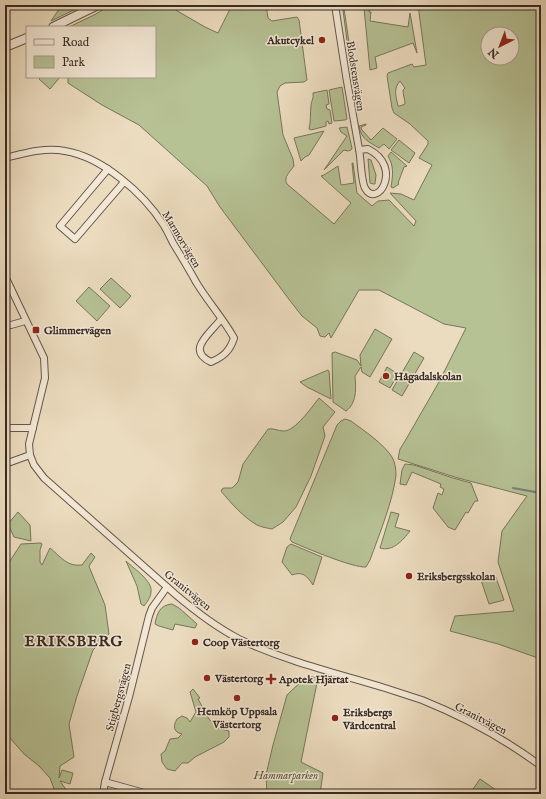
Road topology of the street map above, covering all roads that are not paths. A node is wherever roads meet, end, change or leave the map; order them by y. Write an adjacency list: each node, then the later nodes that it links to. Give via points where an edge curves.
1 (98, 5): 3 (street)
2 (335, 5): 6 (street, Blodstensvägen)
3 (55, 26)
4 (26, 38): 5 (street)
5 (5, 47)
6 (359, 150): 6 (street, Blodstensvägen, via 364,186 368,192 376,194 383,189 387,177 384,166 377,154 368,149)
7 (5, 158): 8 (street, Marmorvägen, via 36,151 64,150 90,158)
8 (108, 170): 9 (street, Marmorvägen); 9 (street, via 60,226 75,239)
9 (124, 182): 11 (street, Marmorvägen, via 142,198 163,224 204,296)
10 (5, 276): 12 (street)
11 (221, 319): 11 (street, Marmorvägen, via 198,351 201,357 211,362 225,354 234,338)
12 (25, 321): 13 (street); 15 (street, via 44,358 45,378)
13 (5, 324)
14 (5, 428): 15 (street)
15 (33, 428): 16 (street)
16 (30, 455): 17 (street); 18 (street, Granitvägen, via 44,478)
17 (5, 464)
18 (167, 587): 19 (street, Granitvägen, via 223,630 240,639 289,658 422,700 495,735); 20 (street, Stigbergsvägen, via 149,616)
19 (541, 766)
20 (105, 782): 21 (street, Stigbergsvägen); 22 (street)
21 (103, 794)
22 (148, 794)

